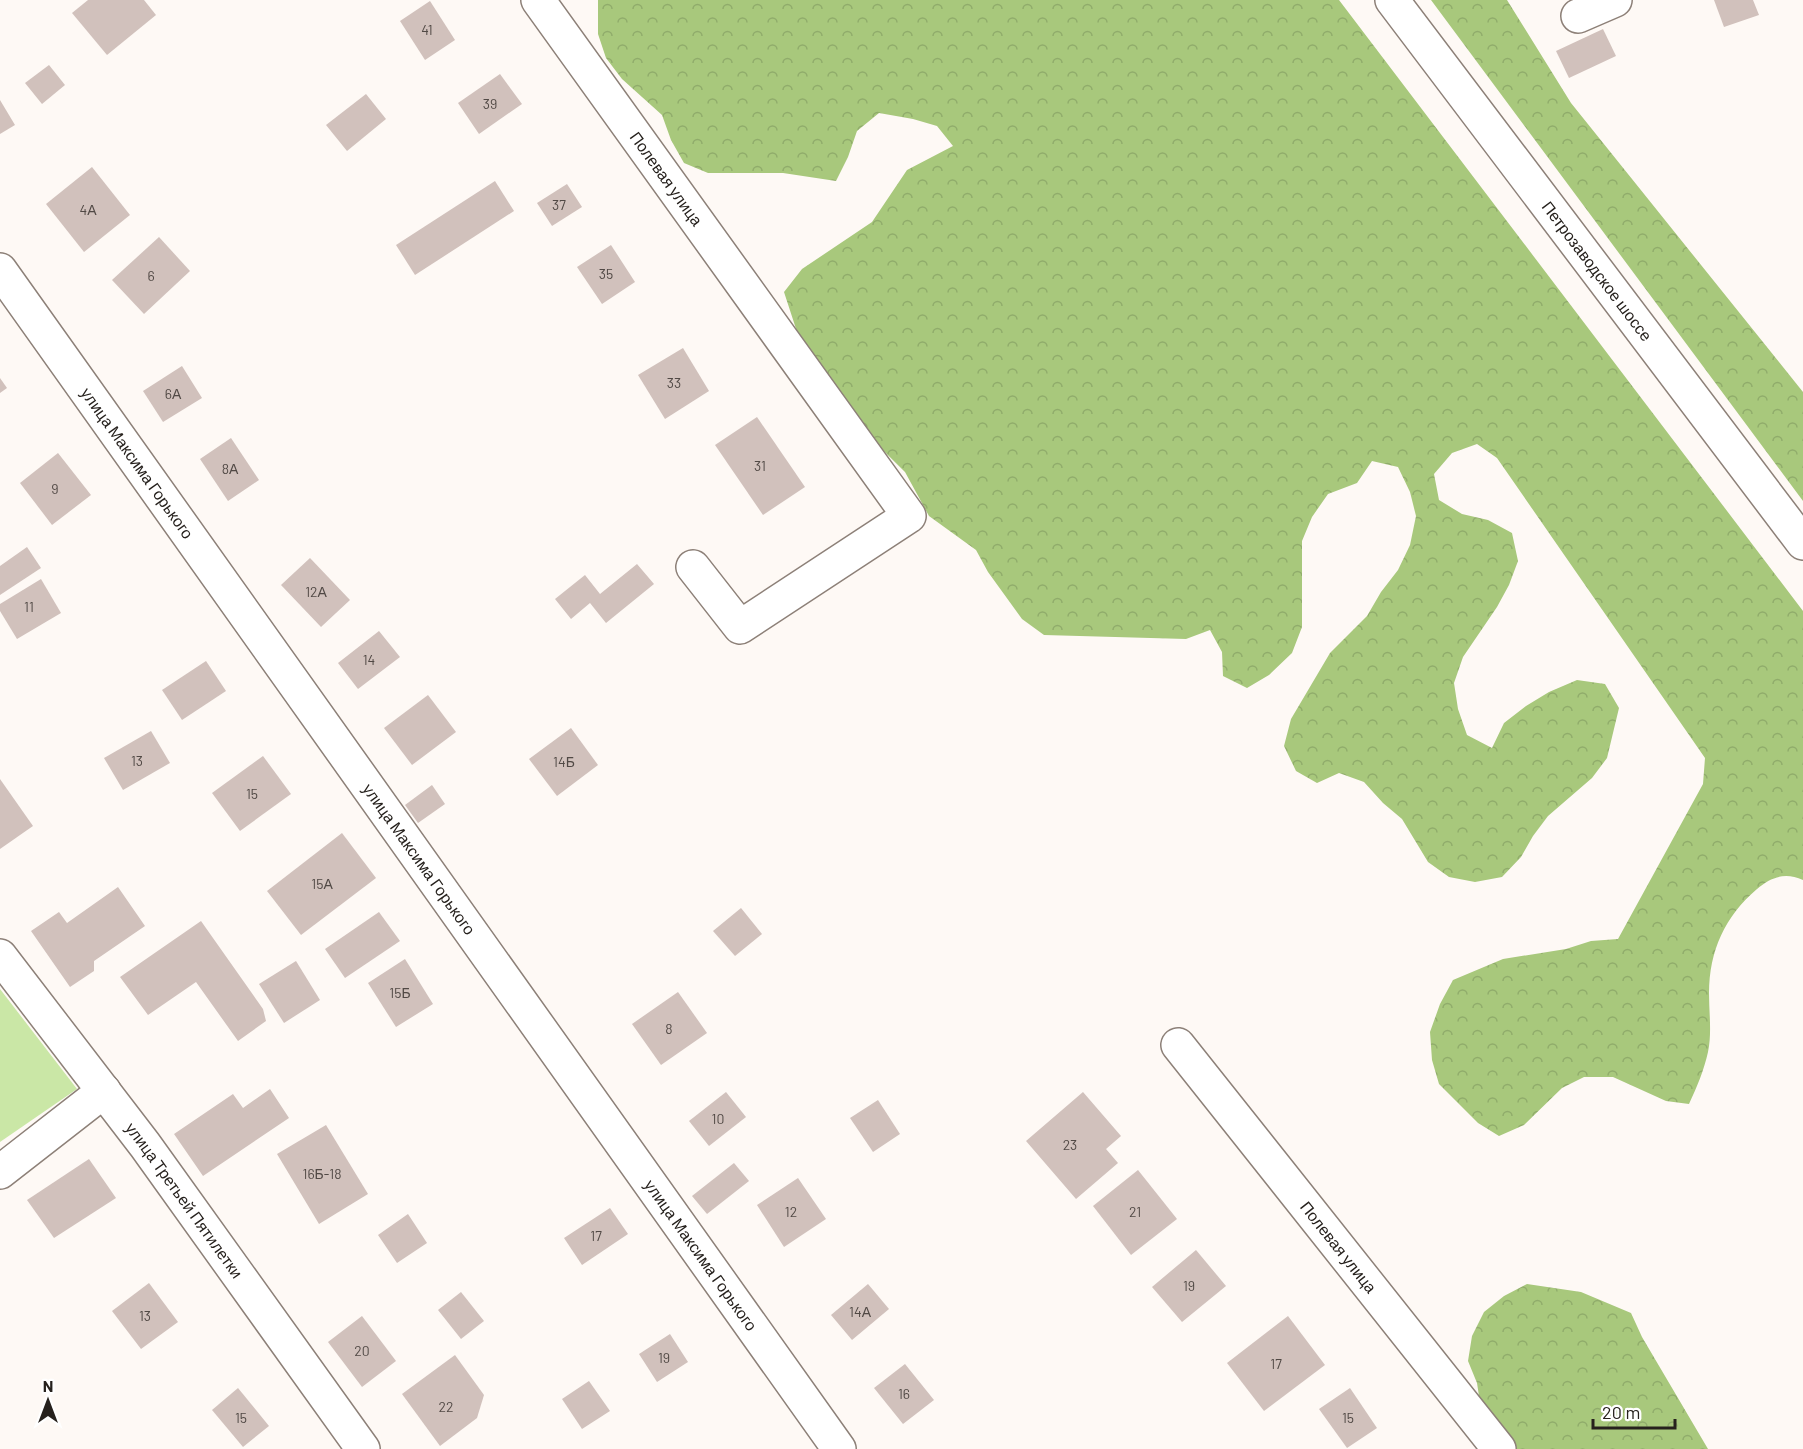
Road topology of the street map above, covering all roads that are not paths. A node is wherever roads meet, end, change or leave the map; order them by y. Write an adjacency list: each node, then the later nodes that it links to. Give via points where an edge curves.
1 (538, 0): 7 (street, Полевая улица, via 909,516 740,627)
2 (1392, 0): 6 (street, Петрозаводское шоссе)
3 (1615, 0): 4 (street)
4 (1578, 16)
5 (0, 270): 13 (street, улица Максима Горького)
6 (1803, 543)
7 (693, 567)
8 (0, 956): 10 (street, улица Третьей Пятилетки)
9 (1178, 1045): 14 (street, Полевая улица)
10 (104, 1091): 11 (street); 12 (street, улица Третьей Пятилетки)
11 (0, 1172)
12 (363, 1449)
13 (839, 1449)
14 (1499, 1449)

